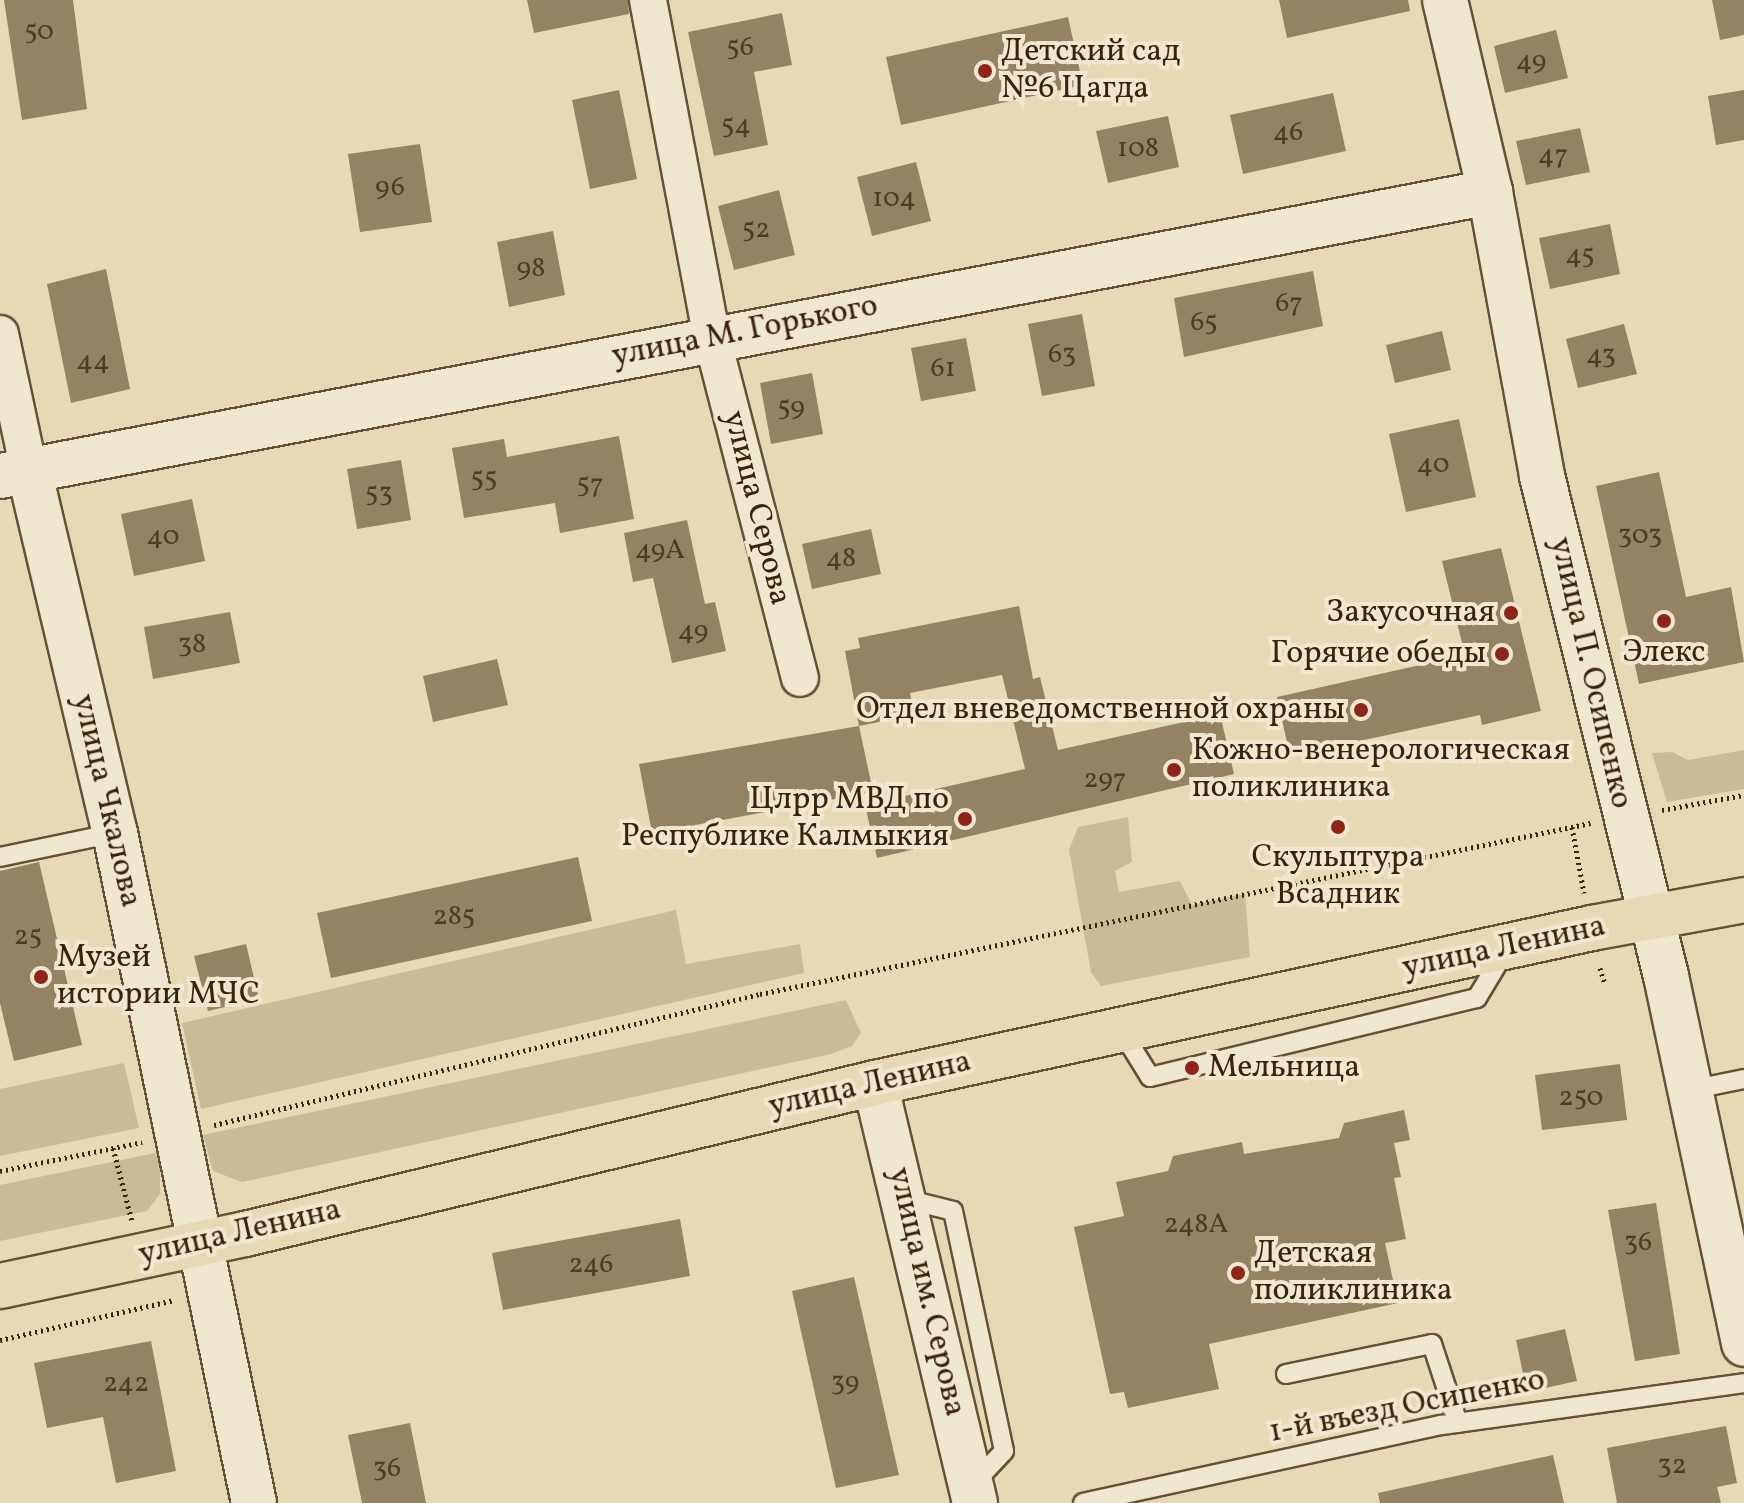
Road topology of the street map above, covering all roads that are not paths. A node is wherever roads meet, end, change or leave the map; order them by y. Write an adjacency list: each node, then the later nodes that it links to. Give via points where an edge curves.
1 (648, 0): 5 (street, улица Серова)
2 (1445, 0): 3 (street, улица П. Осипенко)
3 (1490, 192): 5 (street, улица М. Горького); 11 (street, улица П. Осипенко, via 1542,476)
4 (0, 334): 6 (street, улица Чкалова)
5 (712, 338): 6 (street, улица М. Горького); 7 (street, улица Серова)
6 (14, 473): 8 (street, улица Чкалова)
7 (800, 678)
8 (115, 833): 9 (lane); 16 (street, улица Чкалова)
9 (0, 857)
10 (1744, 900): 11 (main road, улица Ленина)
11 (1651, 920): 13 (main road, улица Ленина, via 1507,946); 14 (street, улица П. Осипенко)
12 (1744, 1079): 14 (lane)
13 (875, 1083): 16 (main road, улица Ленина); 22 (street, улица им. Серова)
14 (1690, 1090): 15 (street, улица П. Осипенко)
15 (1733, 1236): 18 (street, улица П. Осипенко)
16 (198, 1244): 17 (main road, улица Ленина); 23 (street, улица Чкалова)
17 (0, 1286)
18 (1744, 1344)
19 (1286, 1374): 21 (lane, via 1432,1344)
20 (1744, 1383): 21 (lane, 1-й въезд Осипенко)
21 (1458, 1423): 24 (lane, 1-й въезд Осипенко)
22 (973, 1494)
23 (254, 1503)
24 (1083, 1503)

